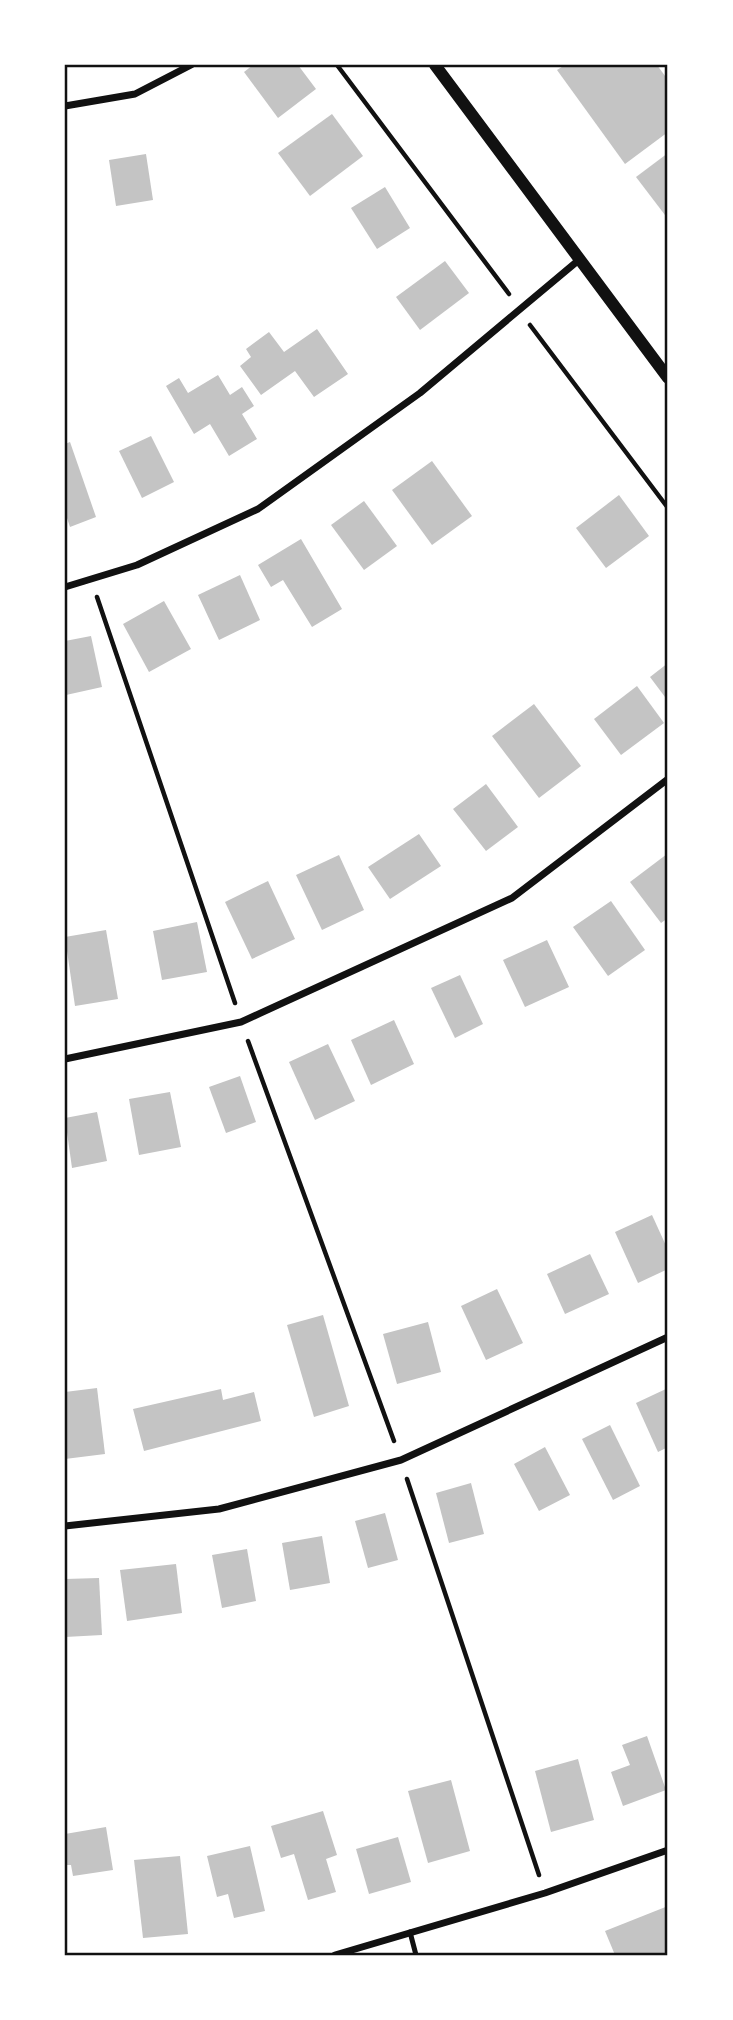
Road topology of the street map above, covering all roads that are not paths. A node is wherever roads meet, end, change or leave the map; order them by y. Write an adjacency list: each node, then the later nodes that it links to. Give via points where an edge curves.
1 (191, 65): 3 (street, via 135,94)
2 (435, 65): 4 (street)
3 (65, 106)
4 (580, 259): 5 (street); 6 (street, via 420,393 258,509 137,565)
5 (668, 378)
6 (65, 587)
7 (668, 779): 8 (street, via 512,898 241,1022)
8 (65, 1059)
9 (668, 1337): 10 (street, via 401,1460 219,1509)
10 (65, 1526)
11 (668, 1850): 12 (street, via 545,1893)
12 (410, 1932): 13 (street); 14 (lane)
13 (335, 1955)
14 (416, 1955)

